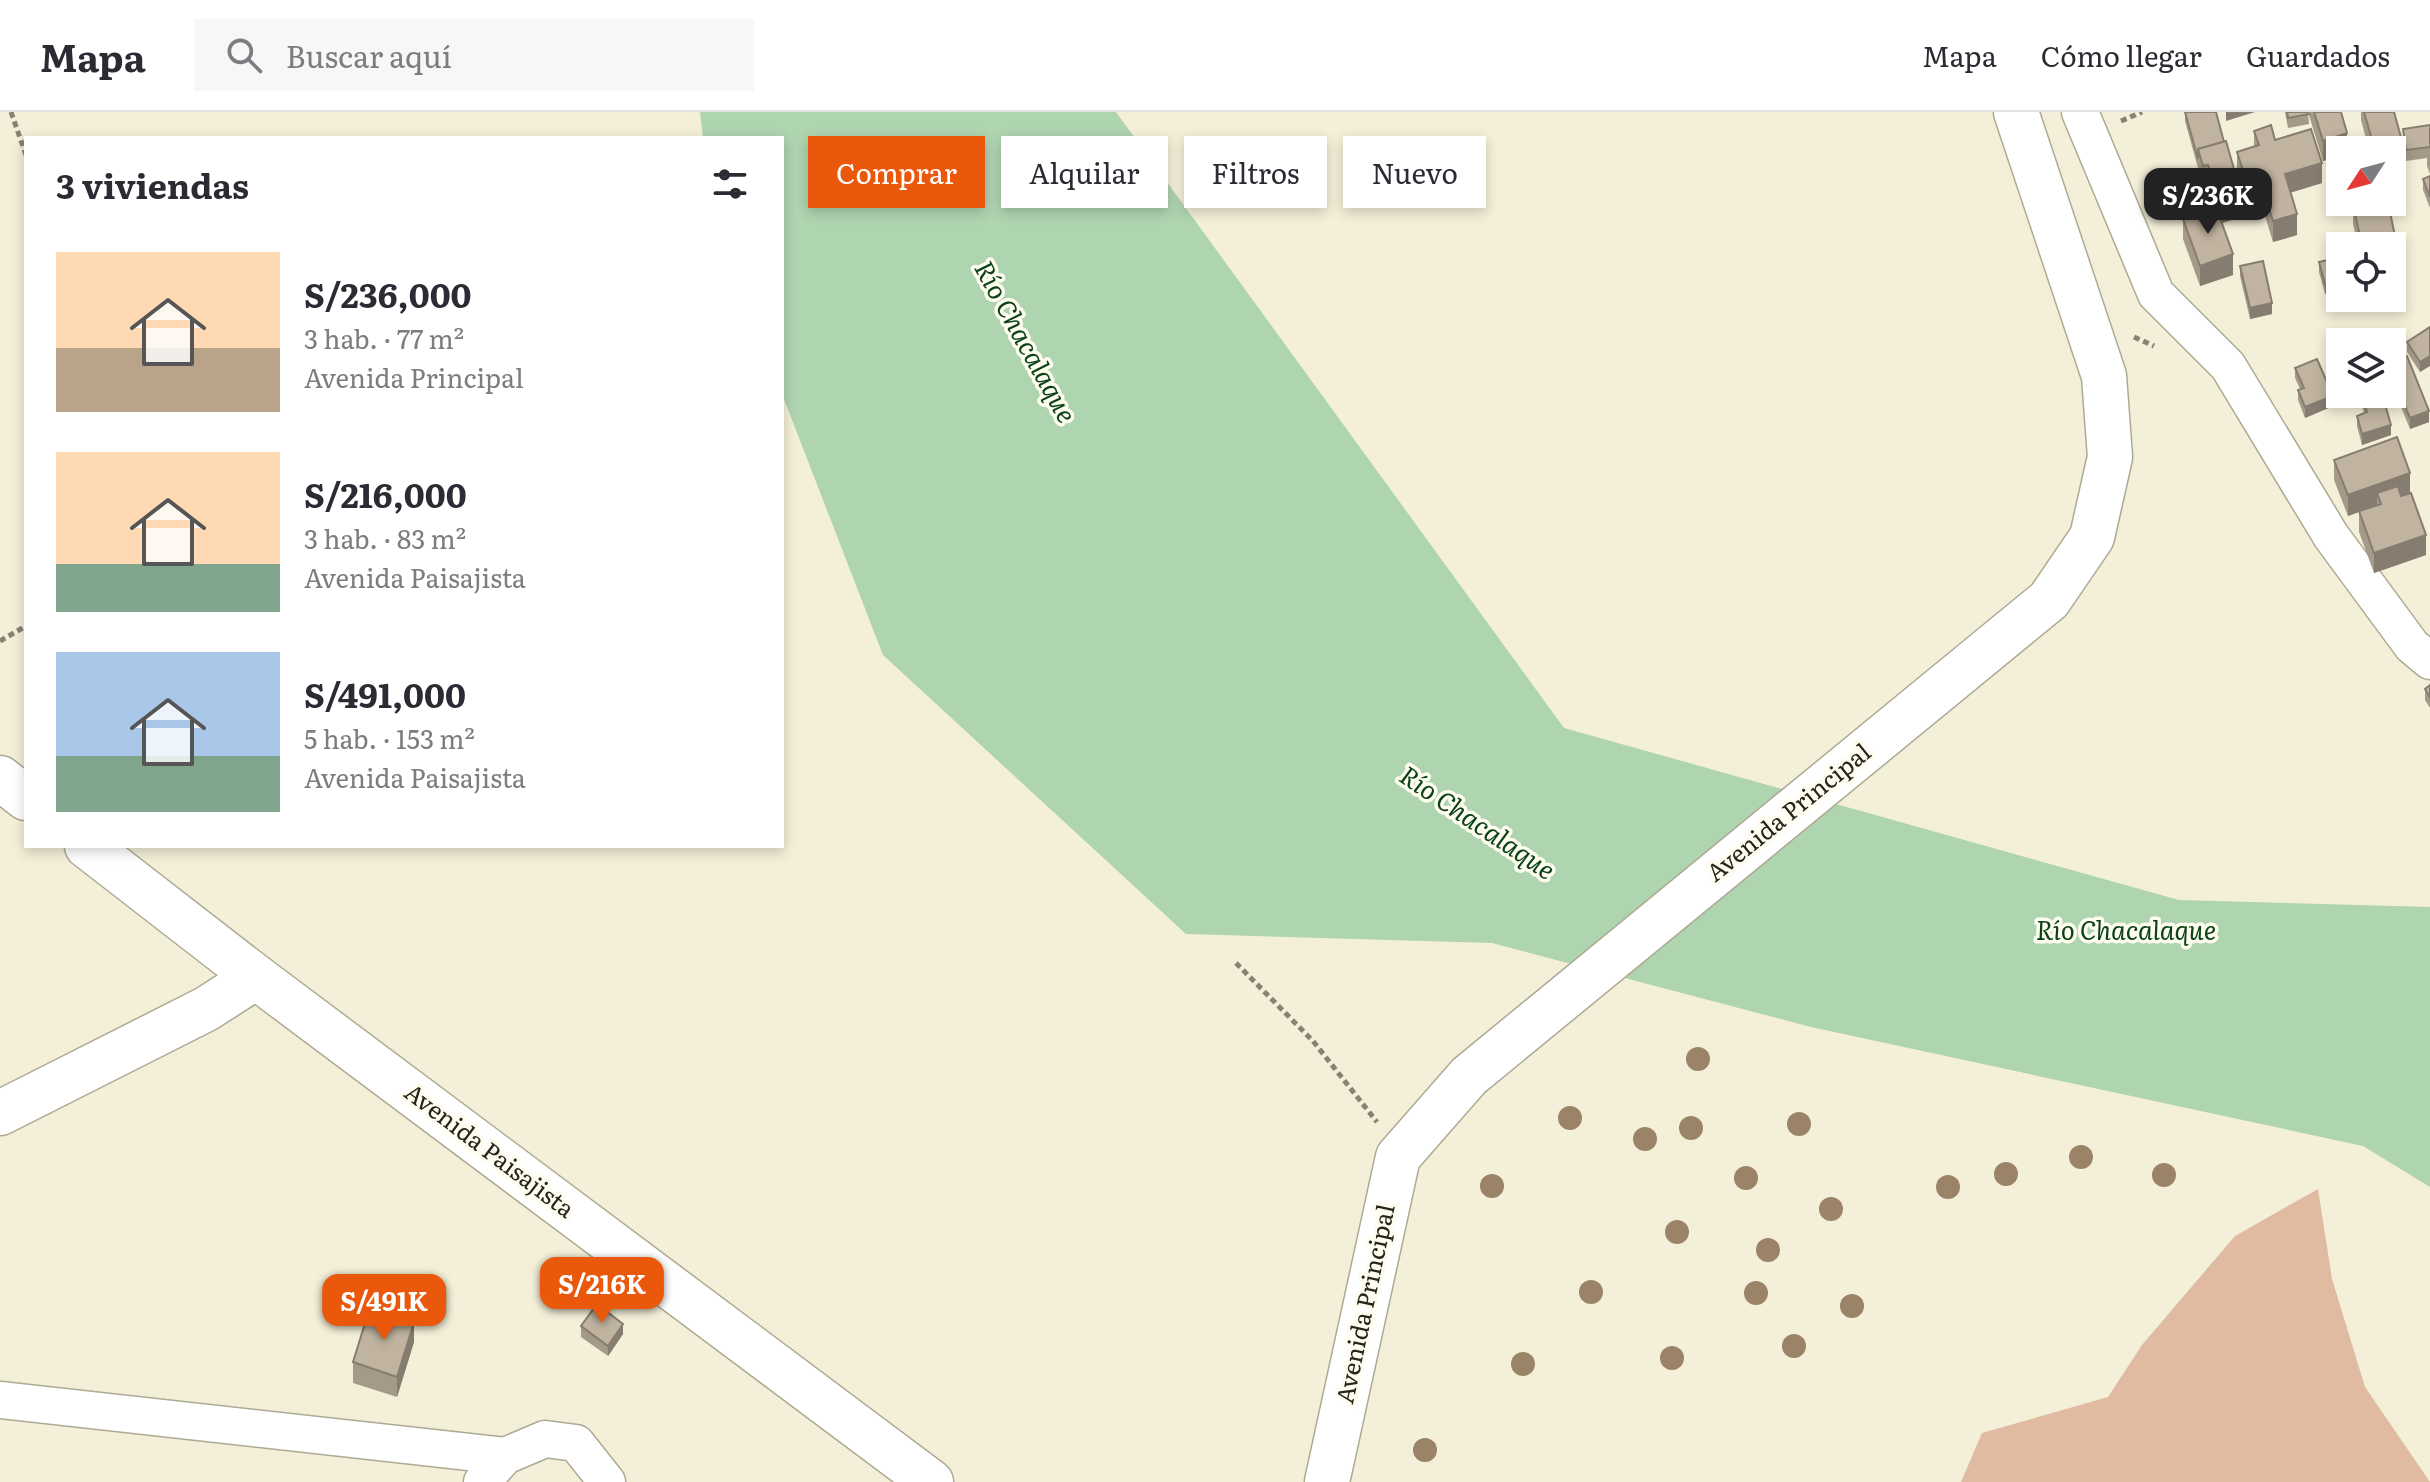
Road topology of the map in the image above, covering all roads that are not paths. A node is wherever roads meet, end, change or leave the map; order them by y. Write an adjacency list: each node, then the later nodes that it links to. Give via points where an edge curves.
1 (2016, 112): 13 (street, Avenida Principal, via 2104,376 2110,457 2092,537 2049,600 1469,1076 1398,1157)
2 (2080, 112): 3 (street, via 2156,294 2228,366 2331,536 2412,646)
3 (2430, 661)
4 (0, 778): 5 (street)
5 (24, 796)
6 (90, 848): 7 (street, Avenida Paisajista)
7 (256, 977): 8 (street, via 206,1009); 12 (street, Avenida Paisajista)
8 (0, 1113)
9 (0, 1400): 10 (street)
10 (494, 1469): 11 (street, via 545,1439 576,1443)
11 (607, 1482)
12 (931, 1482)
13 (1327, 1482)

